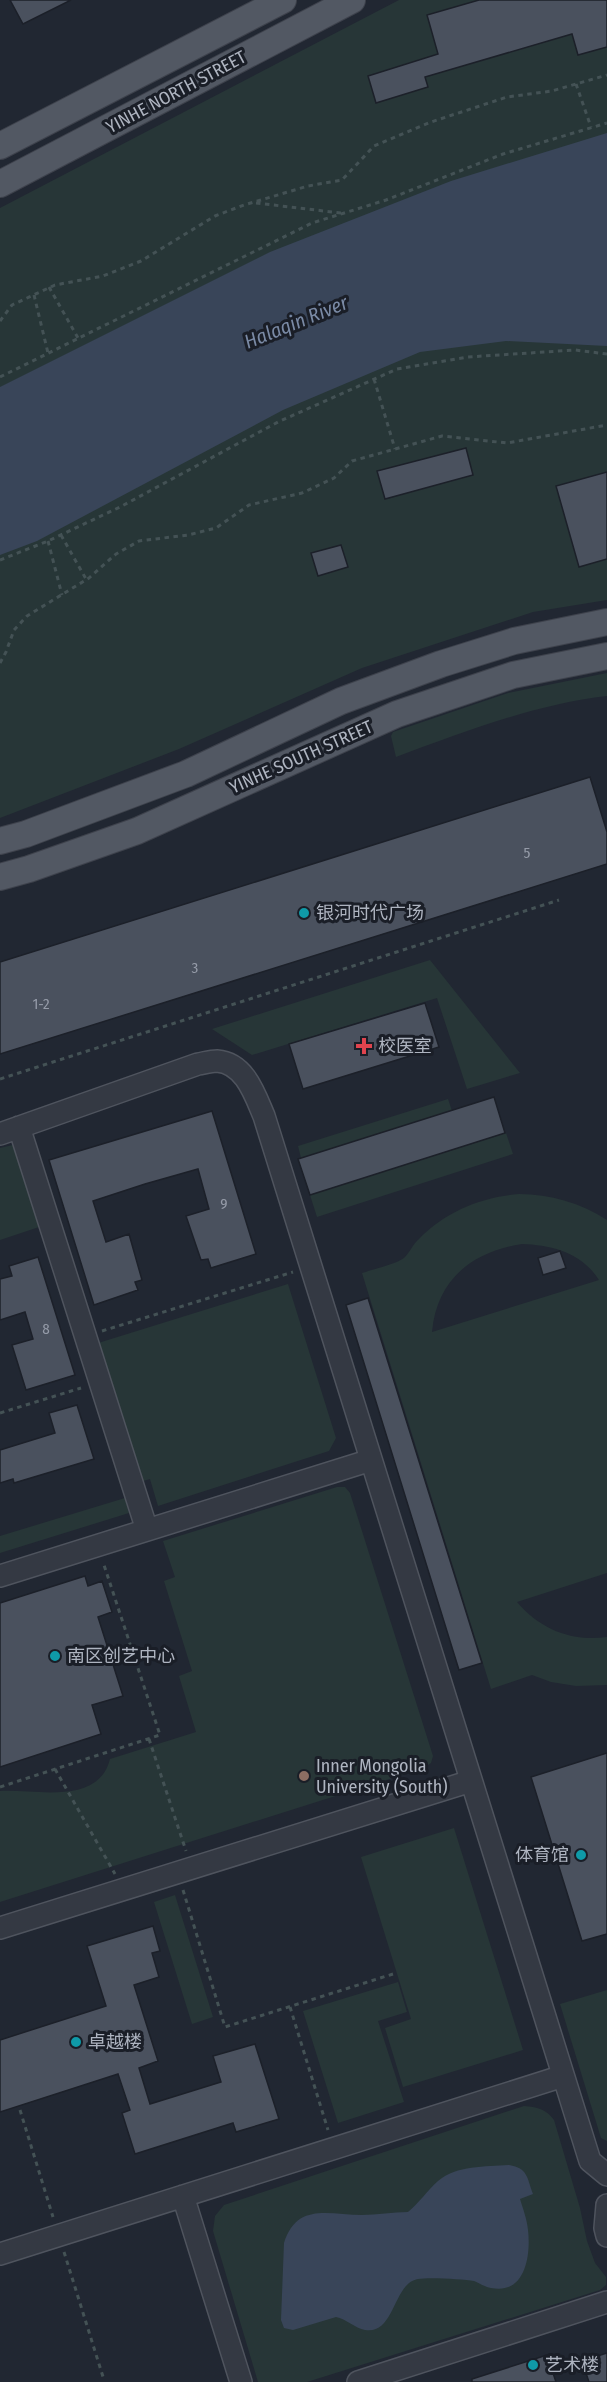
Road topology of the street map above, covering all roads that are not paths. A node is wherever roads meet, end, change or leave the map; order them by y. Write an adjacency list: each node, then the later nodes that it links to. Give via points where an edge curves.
1 (283, 0): 3 (main road, YINHE NORTH STREET)
2 (352, 0): 4 (main road, YINHE NORTH STREET)
3 (0, 146)
4 (0, 184)
5 (607, 622): 7 (main road, YINHE SOUTH STREET, via 513,641 441,664 341,701 186,774)
6 (607, 656): 8 (main road, YINHE SOUTH STREET, via 513,675 397,714 137,831)
7 (0, 841)
8 (0, 877)
9 (10, 1130): 10 (lane, via 198,1064 218,1061 234,1068 250,1083 264,1116); 11 (lane, via 86,1336)
10 (371, 1460): 11 (lane); 13 (lane)
11 (147, 1530): 12 (lane)
12 (0, 1576)
13 (471, 1781): 14 (lane); 15 (lane)
14 (0, 1928)
15 (563, 2076): 16 (lane, via 590,2161); 17 (lane)
16 (607, 2175)
17 (183, 2196): 20 (lane); 22 (lane)
18 (607, 2205): 19 (lane)
19 (607, 2236)
20 (0, 2254)
21 (607, 2302): 23 (lane)
22 (241, 2382)
23 (358, 2382)

